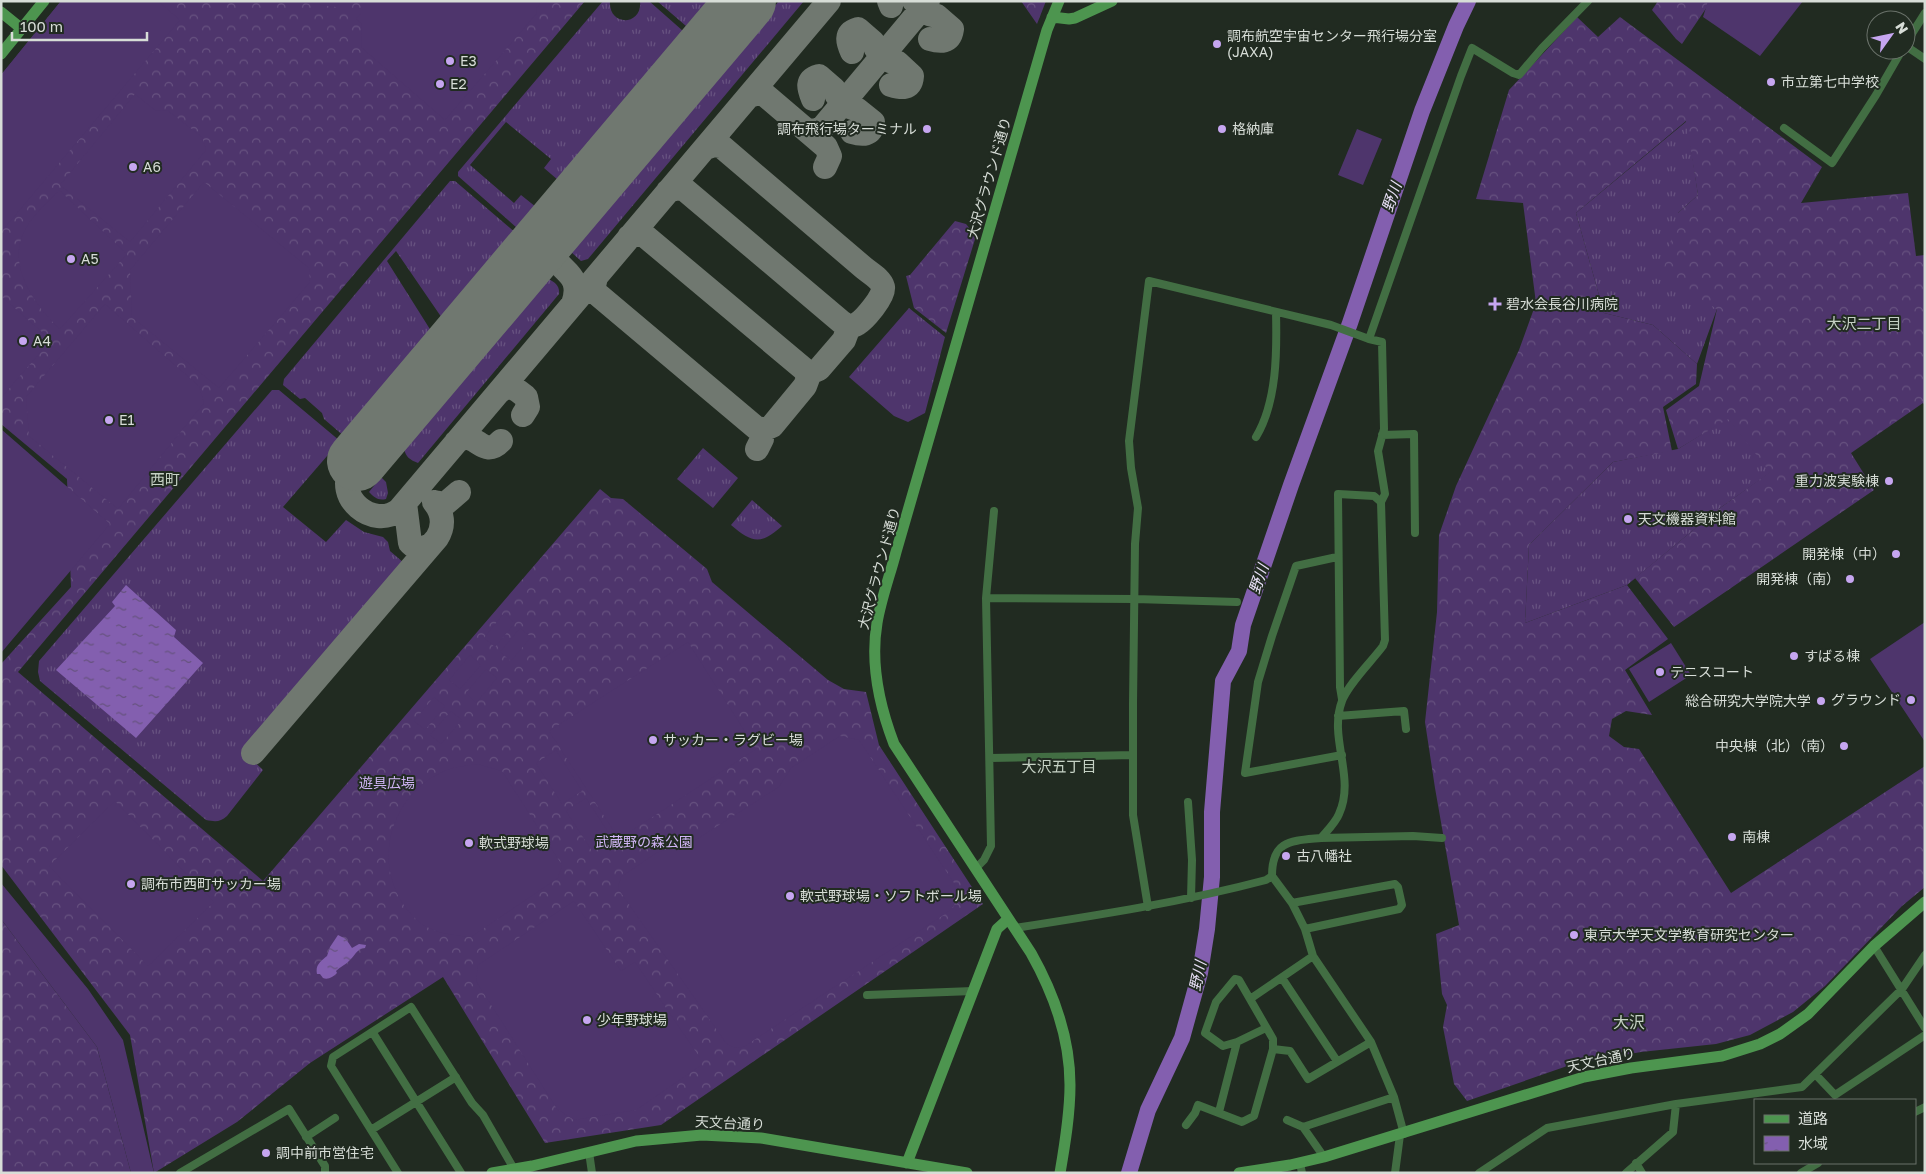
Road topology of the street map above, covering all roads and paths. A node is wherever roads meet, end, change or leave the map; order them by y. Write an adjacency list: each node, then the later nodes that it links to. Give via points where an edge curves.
1 (44, 1): 9 (street)
2 (1059, 1): 7 (street, 大沢グラウンド通り)
3 (1112, 1): 7 (street, via 1075,18)
4 (1588, 1): 14 (street, via 1519,75 1472,48)
5 (1, 12): 9 (street)
6 (1925, 13): 8 (street)
7 (1052, 17): 33 (street, 大沢グラウンド通り, via 894,560 876,633 875,676 881,707 894,744)
8 (1916, 28)
9 (22, 29): 10 (street)
10 (1, 54)
11 (1896, 60): 12 (street, via 1832,163)
12 (1784, 128)
13 (1276, 312): 14 (street); 16 (street, via 1277,357 1262,426); 22 (street, via 1149,281 1129,441 1138,508)
14 (1368, 338): 15 (street, via 1382,342)
15 (1382, 435): 17 (street, via 1378,451 1385,494); 19 (street, via 1414,434)
16 (1256, 437)
17 (1381, 502): 20 (street, via 1374,496 1338,494); 24 (street, via 1384,646)
18 (994, 511): 21 (street)
19 (1415, 533)
20 (1338, 557): 24 (street); 28 (street, via 1296,566 1258,682 1245,773)
21 (986, 598): 22 (street); 29 (street)
22 (1135, 599): 23 (street); 27 (street)
23 (1237, 602)
24 (1342, 699): 25 (street)
25 (1338, 716): 26 (street, via 1404,711); 28 (street)
26 (1406, 729)
27 (1133, 755): 29 (street); 38 (street, via 1133,816)
28 (1342, 755): 31 (street, via 1346,790 1339,814)
29 (990, 758): 33 (street, via 991,846)
30 (1188, 802): 35 (street)
31 (1322, 838): 32 (street); 34 (street, via 1289,843 1279,848 1274,855)
32 (1442, 838)
33 (975, 869): 39 (street, 大沢グラウンド通り)
34 (1272, 876): 35 (street); 37 (street)
35 (1191, 898): 38 (street)
36 (1925, 902): 41 (street, 天文台通り)
37 (1292, 903): 40 (street); 40 (street, via 1395,884 1398,887 1400,909)
38 (1148, 907): 39 (street)
39 (1012, 924): 46 (street, via 997,929); 84 (street, 大沢グラウンド通り, via 1046,982 1065,1040 1070,1084)
40 (1305, 929): 43 (street)
41 (1874, 946): 45 (street); 68 (street, 天文台通り, via 1808,1014 1780,1034 1752,1047 1722,1056 1600,1073)
42 (1925, 955): 45 (street)
43 (1313, 956): 44 (street); 54 (street)
44 (1282, 978): 48 (street); 56 (street)
45 (1902, 989): 50 (street); 57 (street)
46 (972, 991): 47 (street); 74 (street)
47 (867, 995)
48 (1250, 998): 49 (street); 53 (street, via 1239,980 1235,979 1216,1002 1206,1033 1223,1046)
49 (1266, 1028): 53 (street); 55 (street, via 1273,1039)
50 (1925, 1028)
51 (372, 1033): 58 (street, via 411,1007); 60 (street); 67 (street, via 333,1058 331,1066)
52 (1925, 1035): 57 (street, via 1835,1095)
53 (1237, 1042): 62 (street)
54 (1371, 1042): 56 (street); 59 (street)
55 (1273, 1049): 56 (street, via 1290,1051 1308,1079); 62 (street, via 1254,1116 1242,1122)
56 (1337, 1061)
57 (1816, 1075): 61 (street, via 1802,1087)
58 (456, 1077): 60 (street); 76 (street, via 483,1115)
59 (1394, 1097): 66 (street); 68 (street)
60 (416, 1102): 67 (street); 80 (street)
61 (1676, 1104): 72 (street, via 1673,1132); 87 (street, via 1546,1128)
62 (1219, 1112): 65 (street, via 1198,1105)
63 (335, 1118): 69 (street)
64 (1287, 1120): 66 (street)
65 (1186, 1125)
66 (1302, 1127): 71 (street)
67 (371, 1130): 79 (street)
68 (1402, 1134): 71 (street, 天文台通り); 86 (street)
69 (306, 1137): 77 (street, via 289,1109); 78 (street, via 325,1166)
70 (589, 1152): 74 (street, 天文台通り, via 652,1139 713,1135 761,1138); 76 (street, 天文台通り); 82 (street)
71 (1324, 1157): 75 (street, 天文台通り)
72 (1636, 1163): 88 (street); 89 (street)
73 (1816, 1164): 90 (street)
74 (905, 1168): 83 (street, 天文台通り)
75 (1301, 1168): 85 (street, 天文台通り)
76 (514, 1169): 81 (street, 天文台通り)
77 (180, 1173)
78 (325, 1173)
79 (398, 1173)
80 (461, 1173)
81 (492, 1173)
82 (592, 1173)
83 (967, 1173)
84 (1060, 1173)
85 (1239, 1173)
86 (1394, 1173)
87 (1479, 1173)
88 (1626, 1173)
89 (1642, 1173)
90 (1801, 1173)

